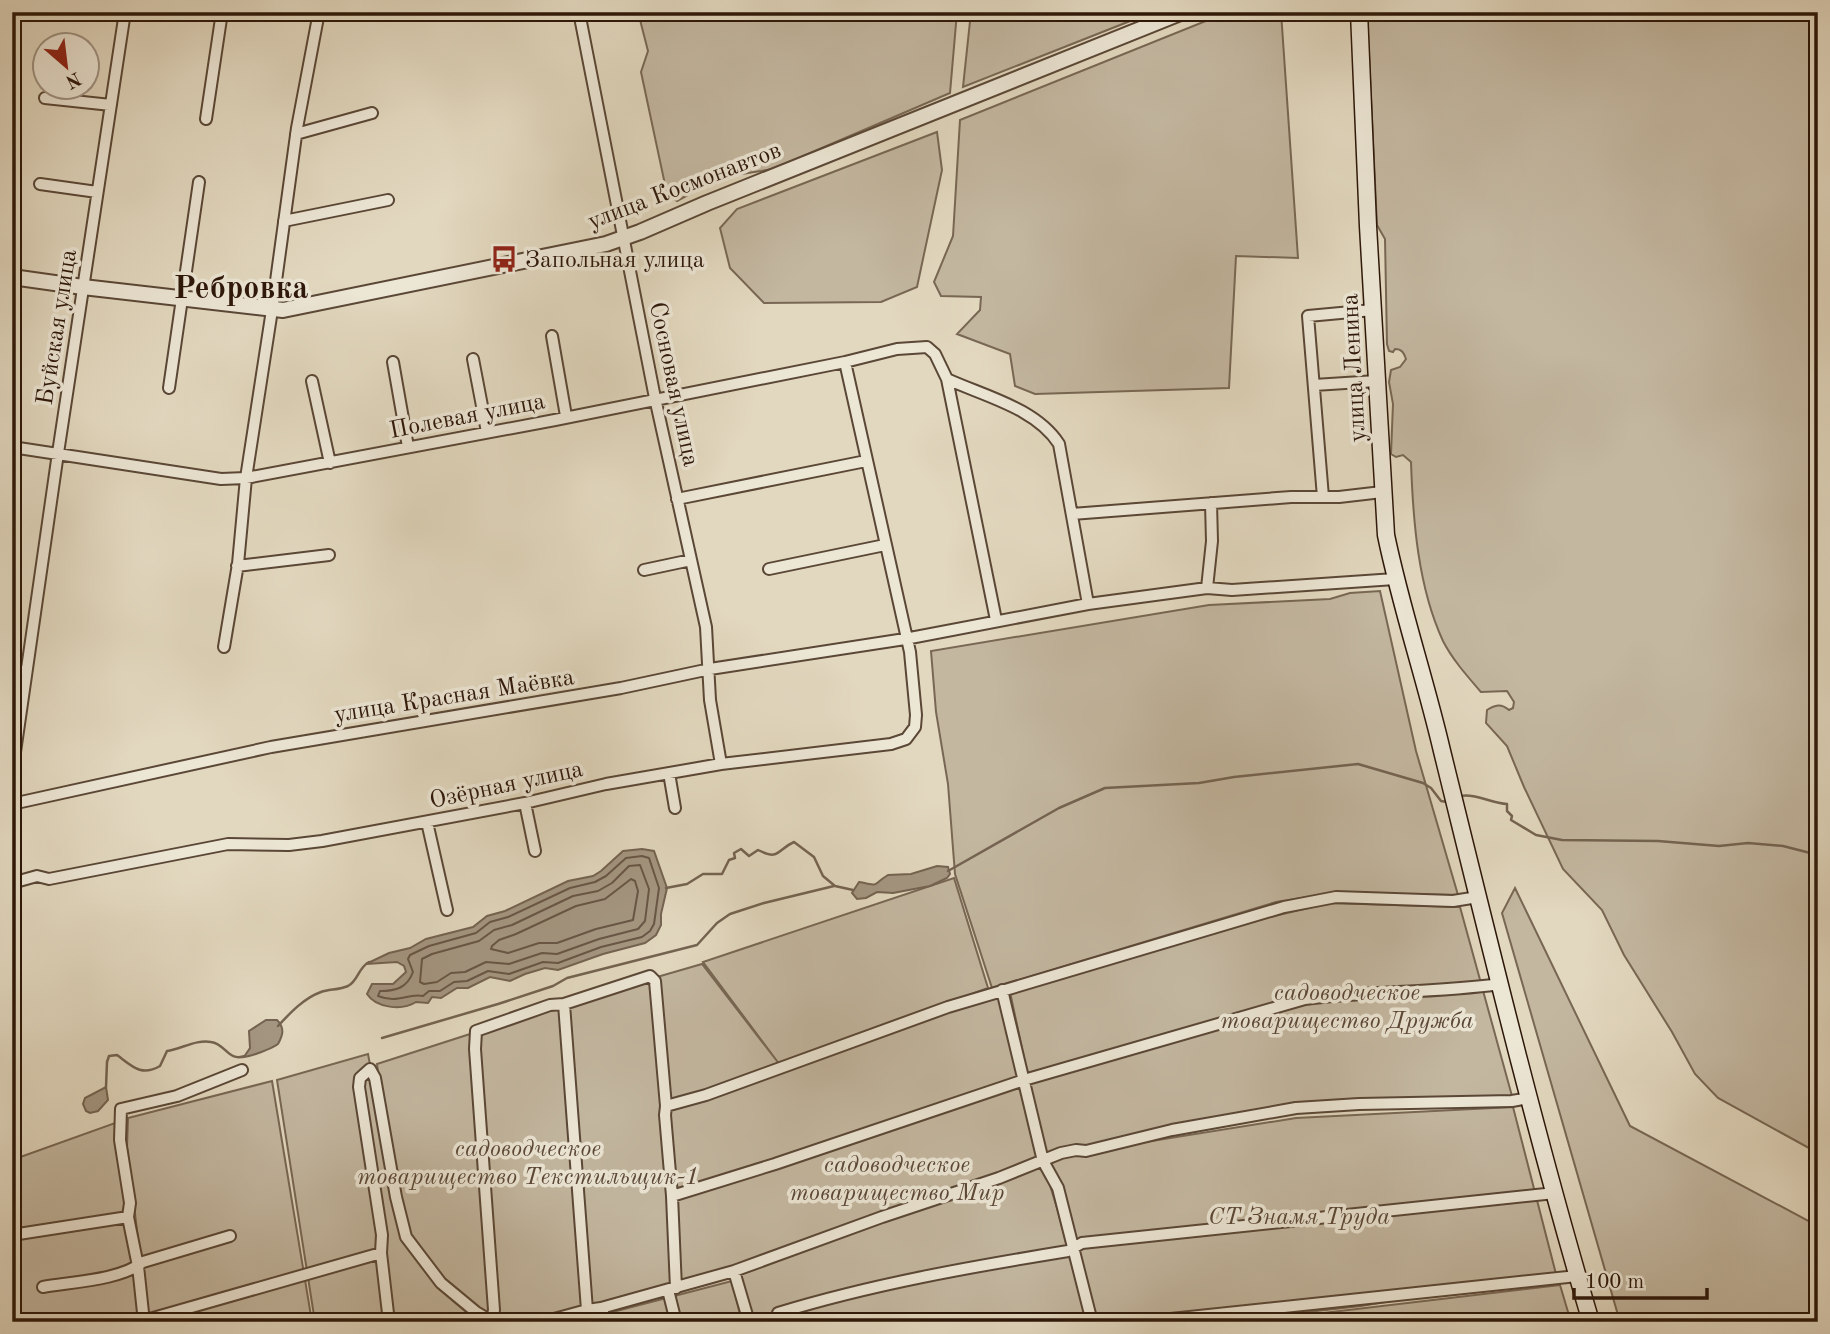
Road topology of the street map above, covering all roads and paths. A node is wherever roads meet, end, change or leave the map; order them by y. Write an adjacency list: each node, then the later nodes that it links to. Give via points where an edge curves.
1 (125, 12): 10 (street, Буйская улица)
2 (222, 12): 12 (street)
3 (319, 12): 13 (street)
4 (579, 12): 19 (street, Сосновая улица)
5 (1183, 12): 19 (street, улица Космонавтов)
6 (1352, 12): 8 (street)
7 (1359, 12): 8 (main road, улица Ленина)
8 (1360, 33): 24 (main road, улица Ленина)
9 (83, 102): 10 (street)
10 (111, 105): 16 (street, Буйская улица)
11 (372, 113): 13 (street)
12 (206, 119)
13 (296, 134): 18 (street)
14 (199, 182): 22 (street)
15 (40, 184): 16 (street)
16 (97, 192): 21 (street, Буйская улица)
17 (388, 200): 18 (street)
18 (284, 221): 23 (street)
19 (624, 238): 23 (street, улица Космонавтов, via 296,309); 34 (street, Сосновая улица)
20 (12, 277): 21 (street, улица Космонавтов)
21 (83, 287): 22 (street, улица Космонавтов); 39 (street, Буйская улица)
22 (181, 299): 23 (street, улица Космонавтов); 33 (street)
23 (272, 310): 42 (street)
24 (1373, 310): 31 (main road, улица Ленина); 32 (street, via 1308,316)
25 (552, 336): 35 (street)
26 (473, 359): 36 (street)
27 (393, 362): 38 (street)
28 (845, 362): 29 (street, Полевая улица, via 927,347); 34 (street, Полевая улица); 40 (street)
29 (947, 379): 47 (street, via 1021,410 1052,433 1059,444); 57 (street)
30 (312, 381): 41 (street)
31 (1377, 381): 32 (street); 43 (main road, улица Ленина)
32 (1314, 385): 44 (street)
33 (169, 387)
34 (655, 398): 35 (street, Полевая улица); 45 (street, Сосновая улица)
35 (566, 416): 36 (street, Полевая улица)
36 (487, 432): 38 (street, Полевая улица)
37 (12, 447): 39 (street, Полевая улица)
38 (408, 447): 41 (street, Полевая улица)
39 (58, 453): 42 (street, Полевая улица, via 221,479); 62 (street, Буйская улица)
40 (866, 461): 45 (street); 48 (street)
41 (330, 463): 42 (street, Полевая улица)
42 (246, 478): 51 (street)
43 (1382, 492): 44 (street); 54 (main road, улица Ленина)
44 (1323, 497): 46 (street)
45 (677, 499): 50 (street, Сосновая улица)
46 (1211, 503): 47 (street); 55 (street)
47 (1072, 514): 56 (street)
48 (885, 545): 52 (street); 58 (street)
49 (329, 555): 51 (street)
50 (691, 561): 53 (street); 60 (street, Сосновая улица)
51 (237, 566): 59 (street)
52 (769, 569)
53 (644, 570)
54 (1395, 579): 55 (street, улица Красная Маёвка); 73 (main road, улица Ленина)
55 (1207, 588): 56 (street, улица Красная Маёвка)
56 (1088, 604): 57 (street, улица Красная Маёвка)
57 (996, 620): 58 (street, улица Красная Маёвка)
58 (905, 639): 60 (street, улица Красная Маёвка); 63 (street, Озёрная улица, via 916,715 915,727 906,739)
59 (225, 647)
60 (710, 669): 63 (street, Сосновая улица, via 710,700); 67 (street, улица Красная Маёвка, via 271,747)
61 (12, 670): 62 (street)
62 (26, 673): 64 (street, Буйская улица)
63 (721, 764): 65 (street, Озёрная улица)
64 (12, 773)
65 (669, 773): 66 (street, Озёрная улица); 68 (street)
66 (525, 803): 69 (street, Озёрная улица); 70 (street)
67 (12, 804)
68 (675, 808)
69 (427, 822): 72 (street, Озёрная улица, via 289,845 228,844); 74 (street)
70 (535, 851)
71 (12, 859): 72 (street)
72 (12, 882)
73 (1478, 897): 75 (main road, улица Ленина); 76 (street, via 1453,901 1318,899)
74 (447, 910)
75 (1500, 984): 79 (street, via 1305,999); 80 (main road, улица Ленина)
76 (1002, 990): 79 (street); 81 (street)
77 (564, 1004): 81 (street, via 653,977); 96 (street); 99 (street, via 475,1035)
78 (242, 1070): 85 (street, via 177,1096 121,1109)
79 (1024, 1080): 82 (street); 84 (street)
80 (1529, 1098): 82 (street, via 1296,1108 1061,1153); 83 (main road, улица Ленина)
81 (666, 1106): 84 (street)
82 (1043, 1161): 88 (street, via 1058,1188); 91 (street)
83 (1555, 1193): 88 (street, via 1175,1232 1082,1243); 92 (main road, улица Ленина)
84 (672, 1196): 94 (street)
85 (128, 1217): 86 (street); 90 (street)
86 (12, 1235)
87 (230, 1236): 90 (street)
88 (1074, 1248): 97 (street, via 954,1270); 105 (street)
89 (381, 1254): 98 (street); 99 (street, via 359,1087 360,1078 370,1069 407,1237 441,1283); 100 (street)
90 (138, 1266): 93 (street, via 106,1277); 98 (street)
91 (734, 1271): 94 (street); 104 (street)
92 (1577, 1276): 106 (street); 107 (main road, улица Ленина)
93 (43, 1287)
94 (672, 1289): 95 (street); 103 (street)
95 (601, 1308): 96 (street); 102 (street)
96 (587, 1310): 101 (street)
97 (778, 1313)
98 (143, 1321)
99 (492, 1321)
100 (389, 1322)
101 (543, 1322)
102 (607, 1322)
103 (676, 1322)
104 (749, 1322)
105 (1092, 1322)
106 (1142, 1322)
107 (1591, 1322)

